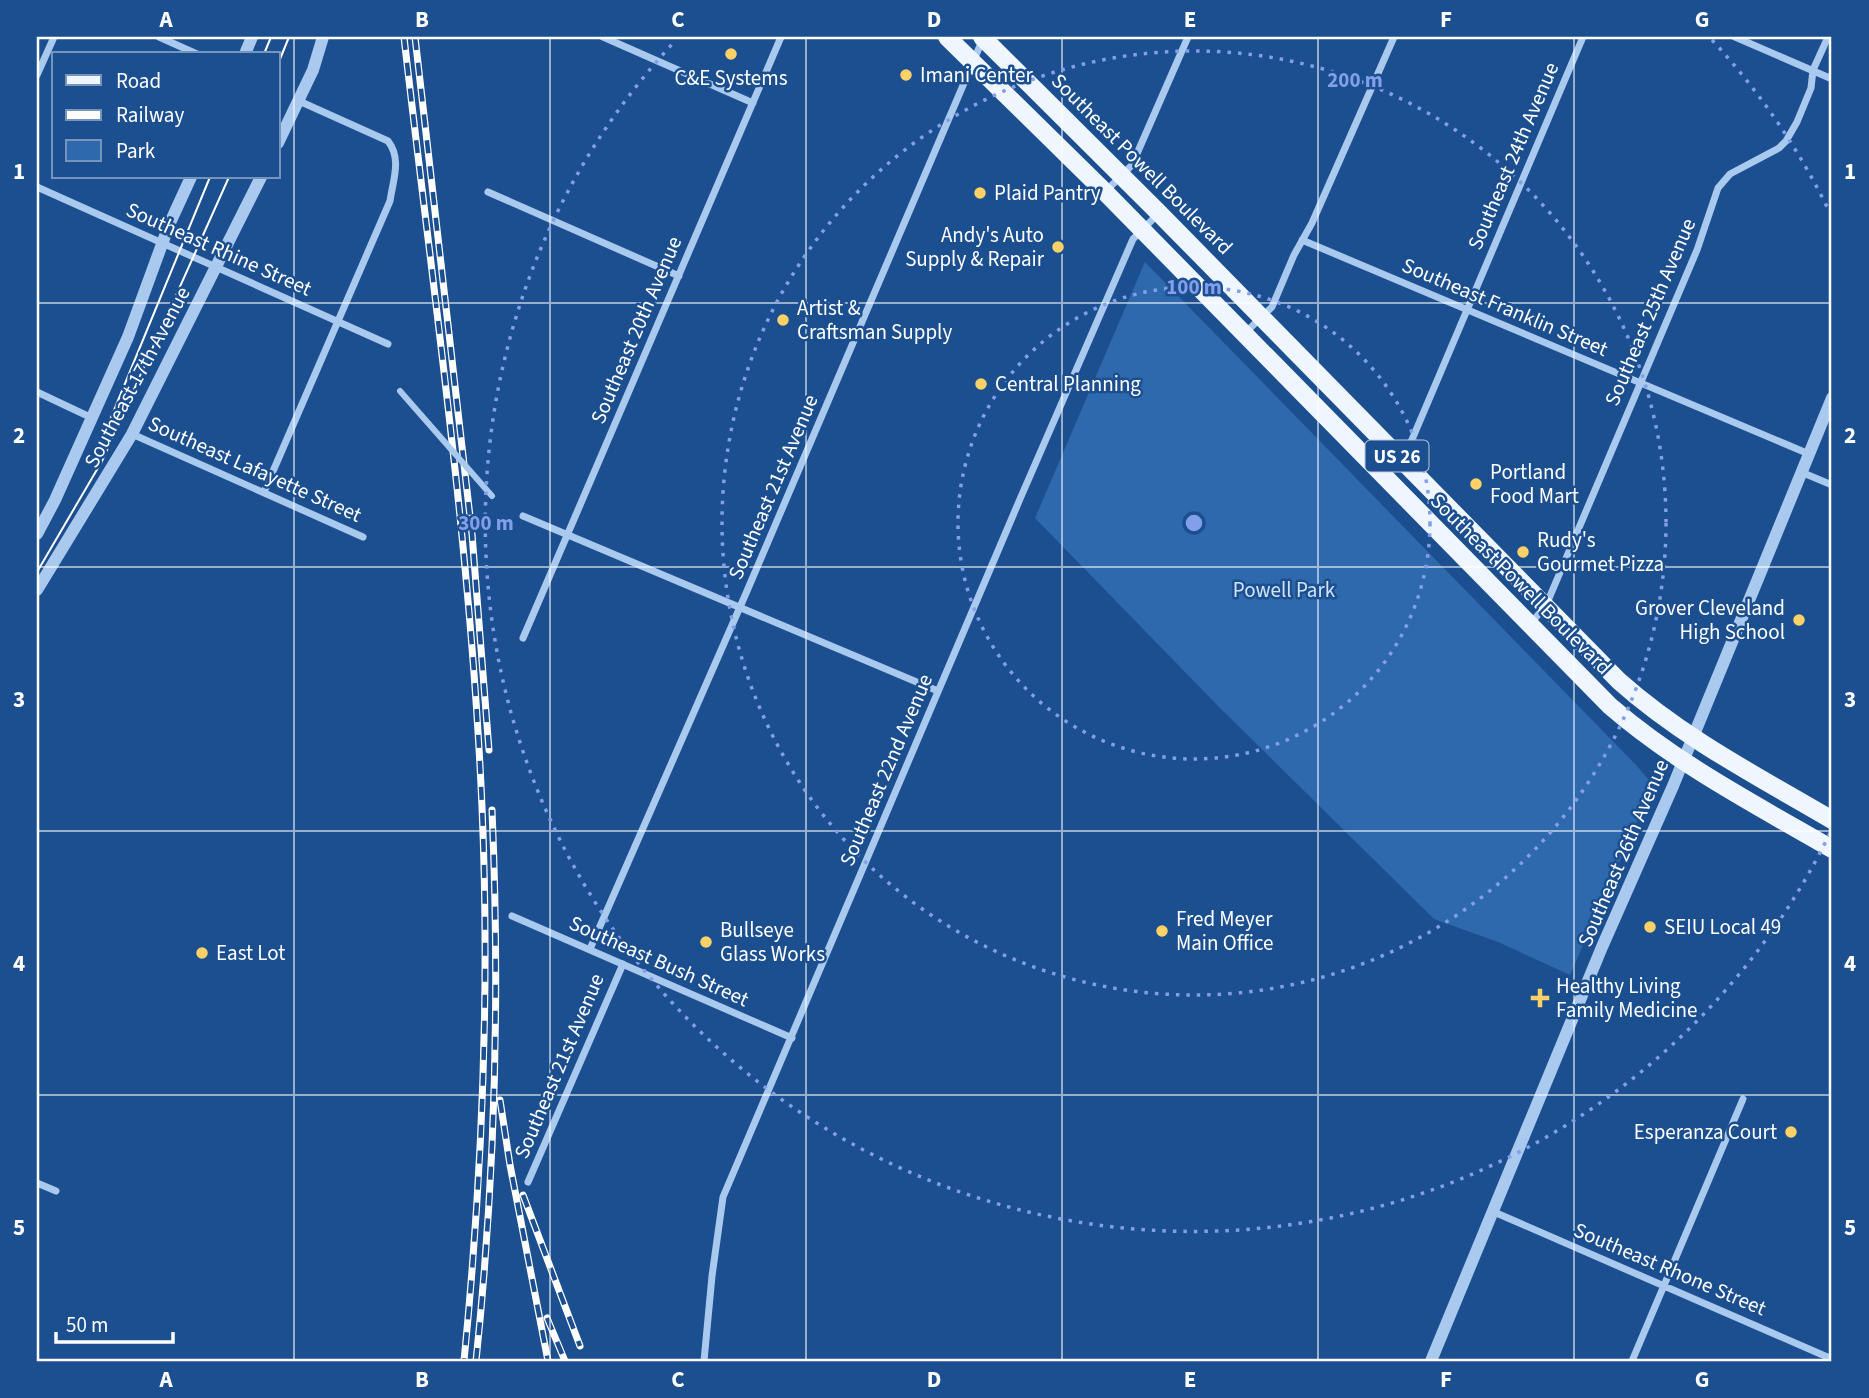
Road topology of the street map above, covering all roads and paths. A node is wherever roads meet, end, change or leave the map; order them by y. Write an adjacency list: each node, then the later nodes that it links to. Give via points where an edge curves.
1 (54, 37): 16 (street)
2 (159, 37): 13 (street)
3 (323, 37): 18 (street)
4 (603, 37): 19 (street)
5 (782, 37): 19 (street, Southeast 20th Avenue)
6 (947, 37): 14 (main road, Southeast Powell Boulevard / US 26)
7 (983, 37): 14 (street, Southeast 21st Avenue); 21 (main road, Southeast Powell Boulevard / US 26)
8 (1188, 37): 21 (street, via 1132,165)
9 (1394, 37): 29 (street)
10 (1583, 37): 33 (street, Southeast 24th Avenue)
11 (1735, 37): 15 (street)
12 (1828, 37): 15 (street, Southeast 25th Avenue)
13 (193, 52)
14 (973, 62): 26 (main road, Southeast Powell Boulevard / US 26); 56 (street, Southeast 21st Avenue)
15 (1813, 70): 17 (street); 38 (street, Southeast 25th Avenue, via 1811,88 1786,141 1730,174 1718,188 1697,250)
16 (37, 75)
17 (1832, 79)
18 (299, 101): 20 (street); 35 (street, via 388,141 396,156 390,201)
19 (753, 103): 32 (street, Southeast 20th Avenue)
20 (280, 139)
21 (1122, 175): 26 (street); 27 (main road, Southeast Powell Boulevard / US 26)
22 (191, 178): 30 (street, Southeast 17th Avenue)
23 (260, 178): 31 (street, Southeast 17th Avenue)
24 (37, 187): 30 (street, Southeast Rhine Street)
25 (488, 192): 32 (street)
26 (1105, 192): 28 (main road, Southeast Powell Boulevard / US 26)
27 (1159, 213): 28 (street, Southeast 22nd Avenue); 34 (main road, Southeast Powell Boulevard / US 26)
28 (1142, 230): 36 (main road, Southeast Powell Boulevard / US 26); 60 (street, Southeast 22nd Avenue, via 1133,239)
29 (1303, 240): 33 (street, Southeast Franklin Street); 34 (street, via 1272,307)
30 (162, 243): 31 (street, Southeast Rhine Street); 42 (street, Southeast 17th Avenue)
31 (216, 267): 35 (street, Southeast Rhine Street); 43 (street, Southeast 17th Avenue)
32 (679, 276): 53 (street, Southeast 20th Avenue)
33 (1467, 310): 38 (street, Southeast Franklin Street); 45 (street, Southeast 24th Avenue)
34 (1261, 317): 36 (street); 45 (main road, Southeast Powell Boulevard / US 26)
35 (338, 322): 37 (street, Southeast Rhine Street); 49 (street)
36 (1244, 334): 47 (main road, Southeast Powell Boulevard / US 26)
37 (388, 344)
38 (1639, 383): 44 (street, Southeast Franklin Street); 57 (street, Southeast 25th Avenue)
39 (401, 391): 50 (street, bridge)
40 (37, 392): 42 (street)
41 (1832, 398): 44 (street, Southeast 26th Avenue)
42 (92, 418): 52 (street, Southeast 17th Avenue)
43 (132, 434): 49 (street, Southeast Lafayette Street); 55 (street, Southeast 17th Avenue)
44 (1809, 454): 46 (street, Southeast 26th Avenue)
45 (1401, 460): 47 (street, Southeast 24th Avenue); 57 (main road, Southeast Powell Boulevard / US 26)
46 (1801, 472): 48 (street); 61 (street, Southeast 26th Avenue)
47 (1384, 477): 58 (main road, Southeast Powell Boulevard / US 26)
48 (1832, 485)
49 (264, 492): 54 (street, Southeast Lafayette Street)
50 (492, 496)
51 (523, 516): 53 (street)
52 (37, 534)
53 (567, 535): 56 (street); 59 (street, Southeast 20th Avenue)
54 (363, 537)
55 (37, 590)
56 (740, 607): 60 (street); 66 (street, Southeast 21st Avenue)
57 (1545, 607): 58 (street, Southeast 25th Avenue); 61 (main road, Southeast Powell Boulevard / US 26, via 1619,681)
58 (1529, 626): 62 (main road, Southeast Powell Boulevard / US 26, via 1620,715)
59 (523, 638)
60 (938, 691): 68 (street, Southeast 22nd Avenue)
61 (1693, 738): 62 (street, Southeast 26th Avenue); 63 (main road, Southeast Powell Boulevard / US 26)
62 (1683, 762): 64 (main road, Southeast Powell Boulevard / US 26); 73 (street, Southeast 26th Avenue)
63 (1832, 820)
64 (1832, 849)
65 (512, 916): 66 (street, Southeast Bush Street)
66 (590, 949): 67 (street, Southeast Bush Street)
67 (623, 964): 68 (street, Southeast Bush Street); 70 (street, Southeast 21st Avenue)
68 (792, 1038): 77 (street, Southeast 22nd Avenue, via 723,1197)
69 (1742, 1098): 74 (street)
70 (528, 1182)
71 (37, 1183): 72 (street)
72 (56, 1191)
73 (1494, 1212): 74 (street, Southeast Rhone Street); 78 (street, Southeast 26th Avenue)
74 (1664, 1286): 76 (street, Southeast Rhone Street); 79 (street)
75 (1832, 1346): 76 (street)
76 (1829, 1359)
77 (704, 1361)
78 (1431, 1361)
79 (1632, 1361)

